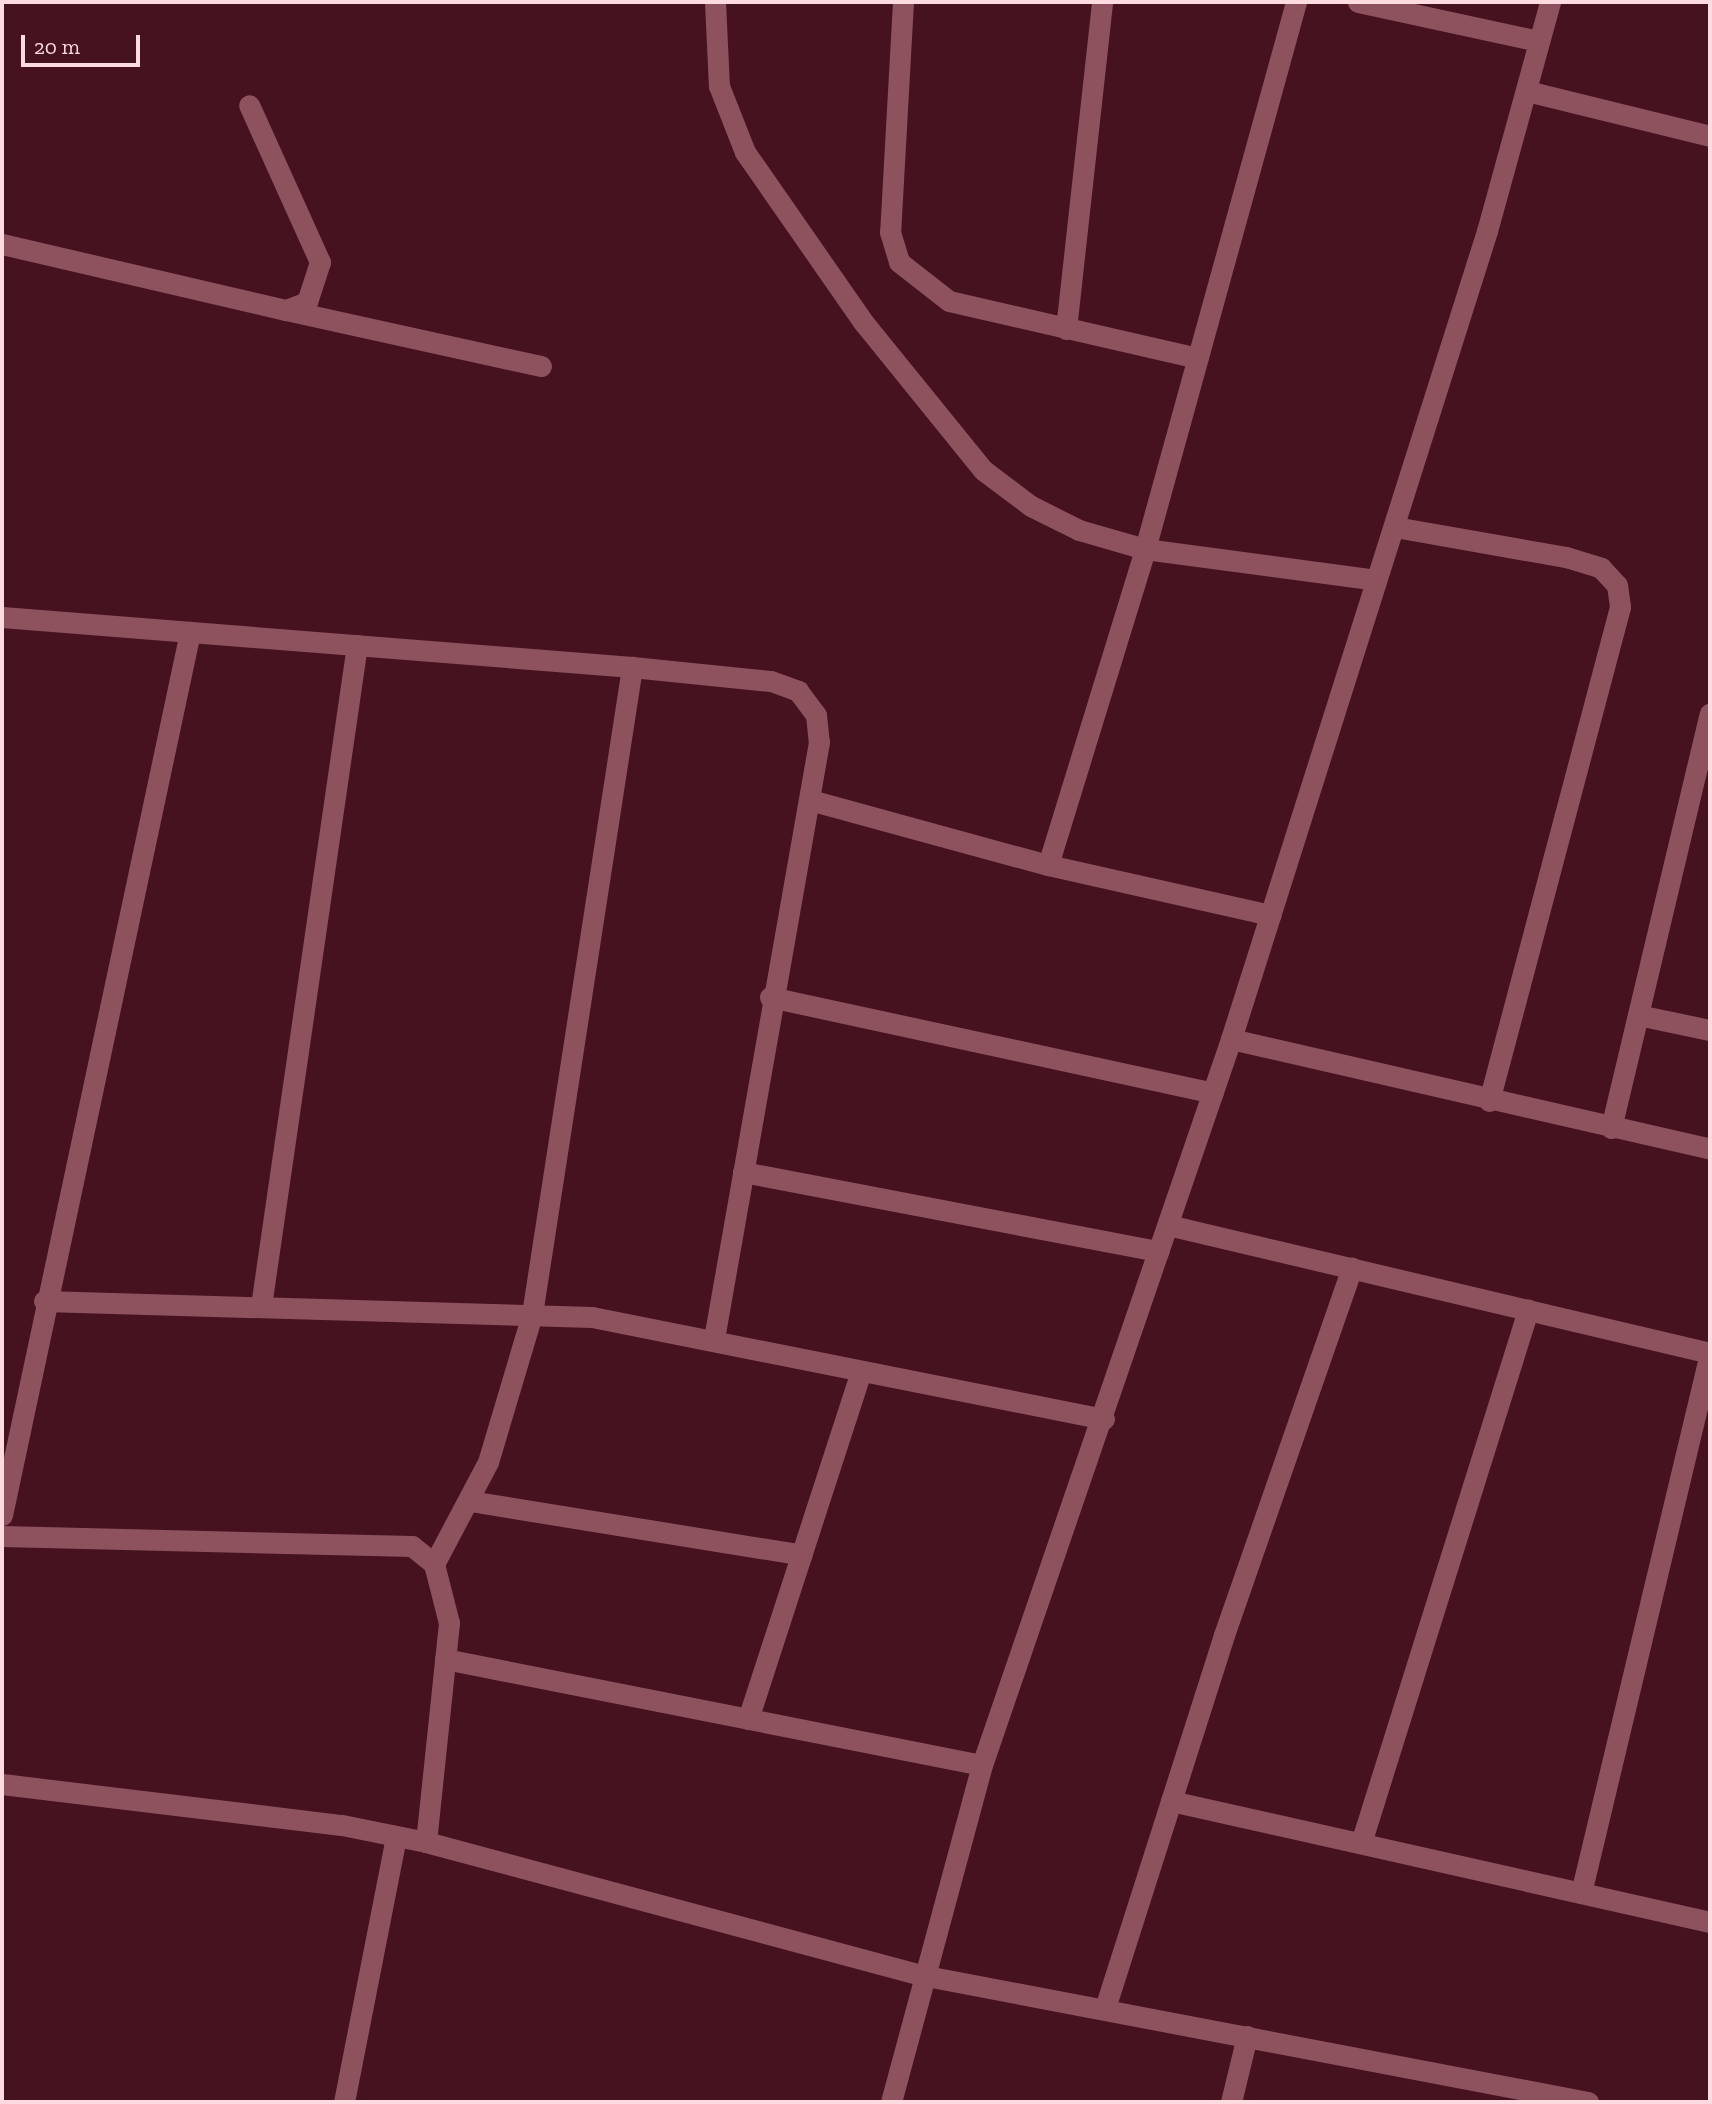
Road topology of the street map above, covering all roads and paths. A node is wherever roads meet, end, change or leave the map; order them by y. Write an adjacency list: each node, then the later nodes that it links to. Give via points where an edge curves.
1 (715, 2): 17 (street, via 719,86 735,129 864,323 984,470 1031,506 1079,530)
2 (903, 2): 13 (street, via 890,232 899,262 949,301)
3 (1102, 2): 13 (street)
4 (1296, 2): 14 (street)
5 (1358, 2): 7 (street)
6 (1550, 2): 7 (street)
7 (1538, 41): 8 (street)
8 (1527, 91): 10 (street); 16 (street)
9 (249, 105): 12 (street, via 320,262 307,302)
10 (1710, 136)
11 (2, 244): 12 (street)
12 (286, 310): 15 (street)
13 (1066, 329): 14 (street)
14 (1198, 358): 17 (street)
15 (541, 366)
16 (1395, 527): 18 (street); 32 (street, via 1566,557 1601,568 1617,585 1620,607)
17 (1145, 549): 18 (street); 25 (street)
18 (1377, 580): 26 (street)
19 (2, 617): 20 (street)
20 (190, 632): 21 (street); 39 (street)
21 (357, 645): 22 (street); 40 (street)
22 (632, 667): 24 (street, via 771,681 798,691 816,715 819,742); 42 (street)
23 (1710, 714): 28 (street)
24 (810, 800): 25 (street); 27 (street)
25 (1048, 865): 26 (street)
26 (1270, 915): 30 (street)
27 (770, 997): 31 (street); 35 (street)
28 (1638, 1015): 29 (street); 33 (street)
29 (1710, 1030)
30 (1231, 1039): 31 (street); 32 (street)
31 (1213, 1093): 36 (street)
32 (1489, 1101): 33 (street)
33 (1611, 1128): 34 (street)
34 (1710, 1149)
35 (743, 1172): 37 (street); 43 (street)
36 (1168, 1225): 37 (street); 38 (street)
37 (1159, 1251): 46 (street)
38 (1352, 1268): 41 (street); 56 (street)
39 (44, 1301): 40 (street); 48 (street)
40 (261, 1306): 42 (street)
41 (1528, 1310): 44 (street); 59 (street)
42 (531, 1314): 43 (street, via 592,1317); 47 (street, via 501,1422)
43 (714, 1339): 45 (street)
44 (1710, 1353): 60 (street)
45 (861, 1371): 46 (street); 50 (street)
46 (1104, 1419): 54 (street)
47 (470, 1501): 50 (street); 51 (street)
48 (2, 1515)
49 (2, 1536): 51 (street, via 380,1541 412,1546)
50 (802, 1555): 53 (street)
51 (434, 1564): 52 (street, via 449,1623)
52 (445, 1659): 53 (street); 58 (street)
53 (748, 1719): 54 (street)
54 (982, 1765): 62 (street)
55 (2, 1784): 57 (street)
56 (1171, 1801): 59 (street); 63 (street)
57 (396, 1836): 58 (street); 65 (street)
58 (426, 1842): 62 (street)
59 (1361, 1843): 60 (street)
60 (1581, 1893): 61 (street)
61 (1710, 1922)
62 (921, 1975): 63 (street); 66 (street)
63 (1105, 2008): 64 (street)
64 (1247, 2036): 67 (street); 68 (street)
65 (344, 2102)
66 (891, 2102)
67 (1231, 2102)
68 (1588, 2102)

